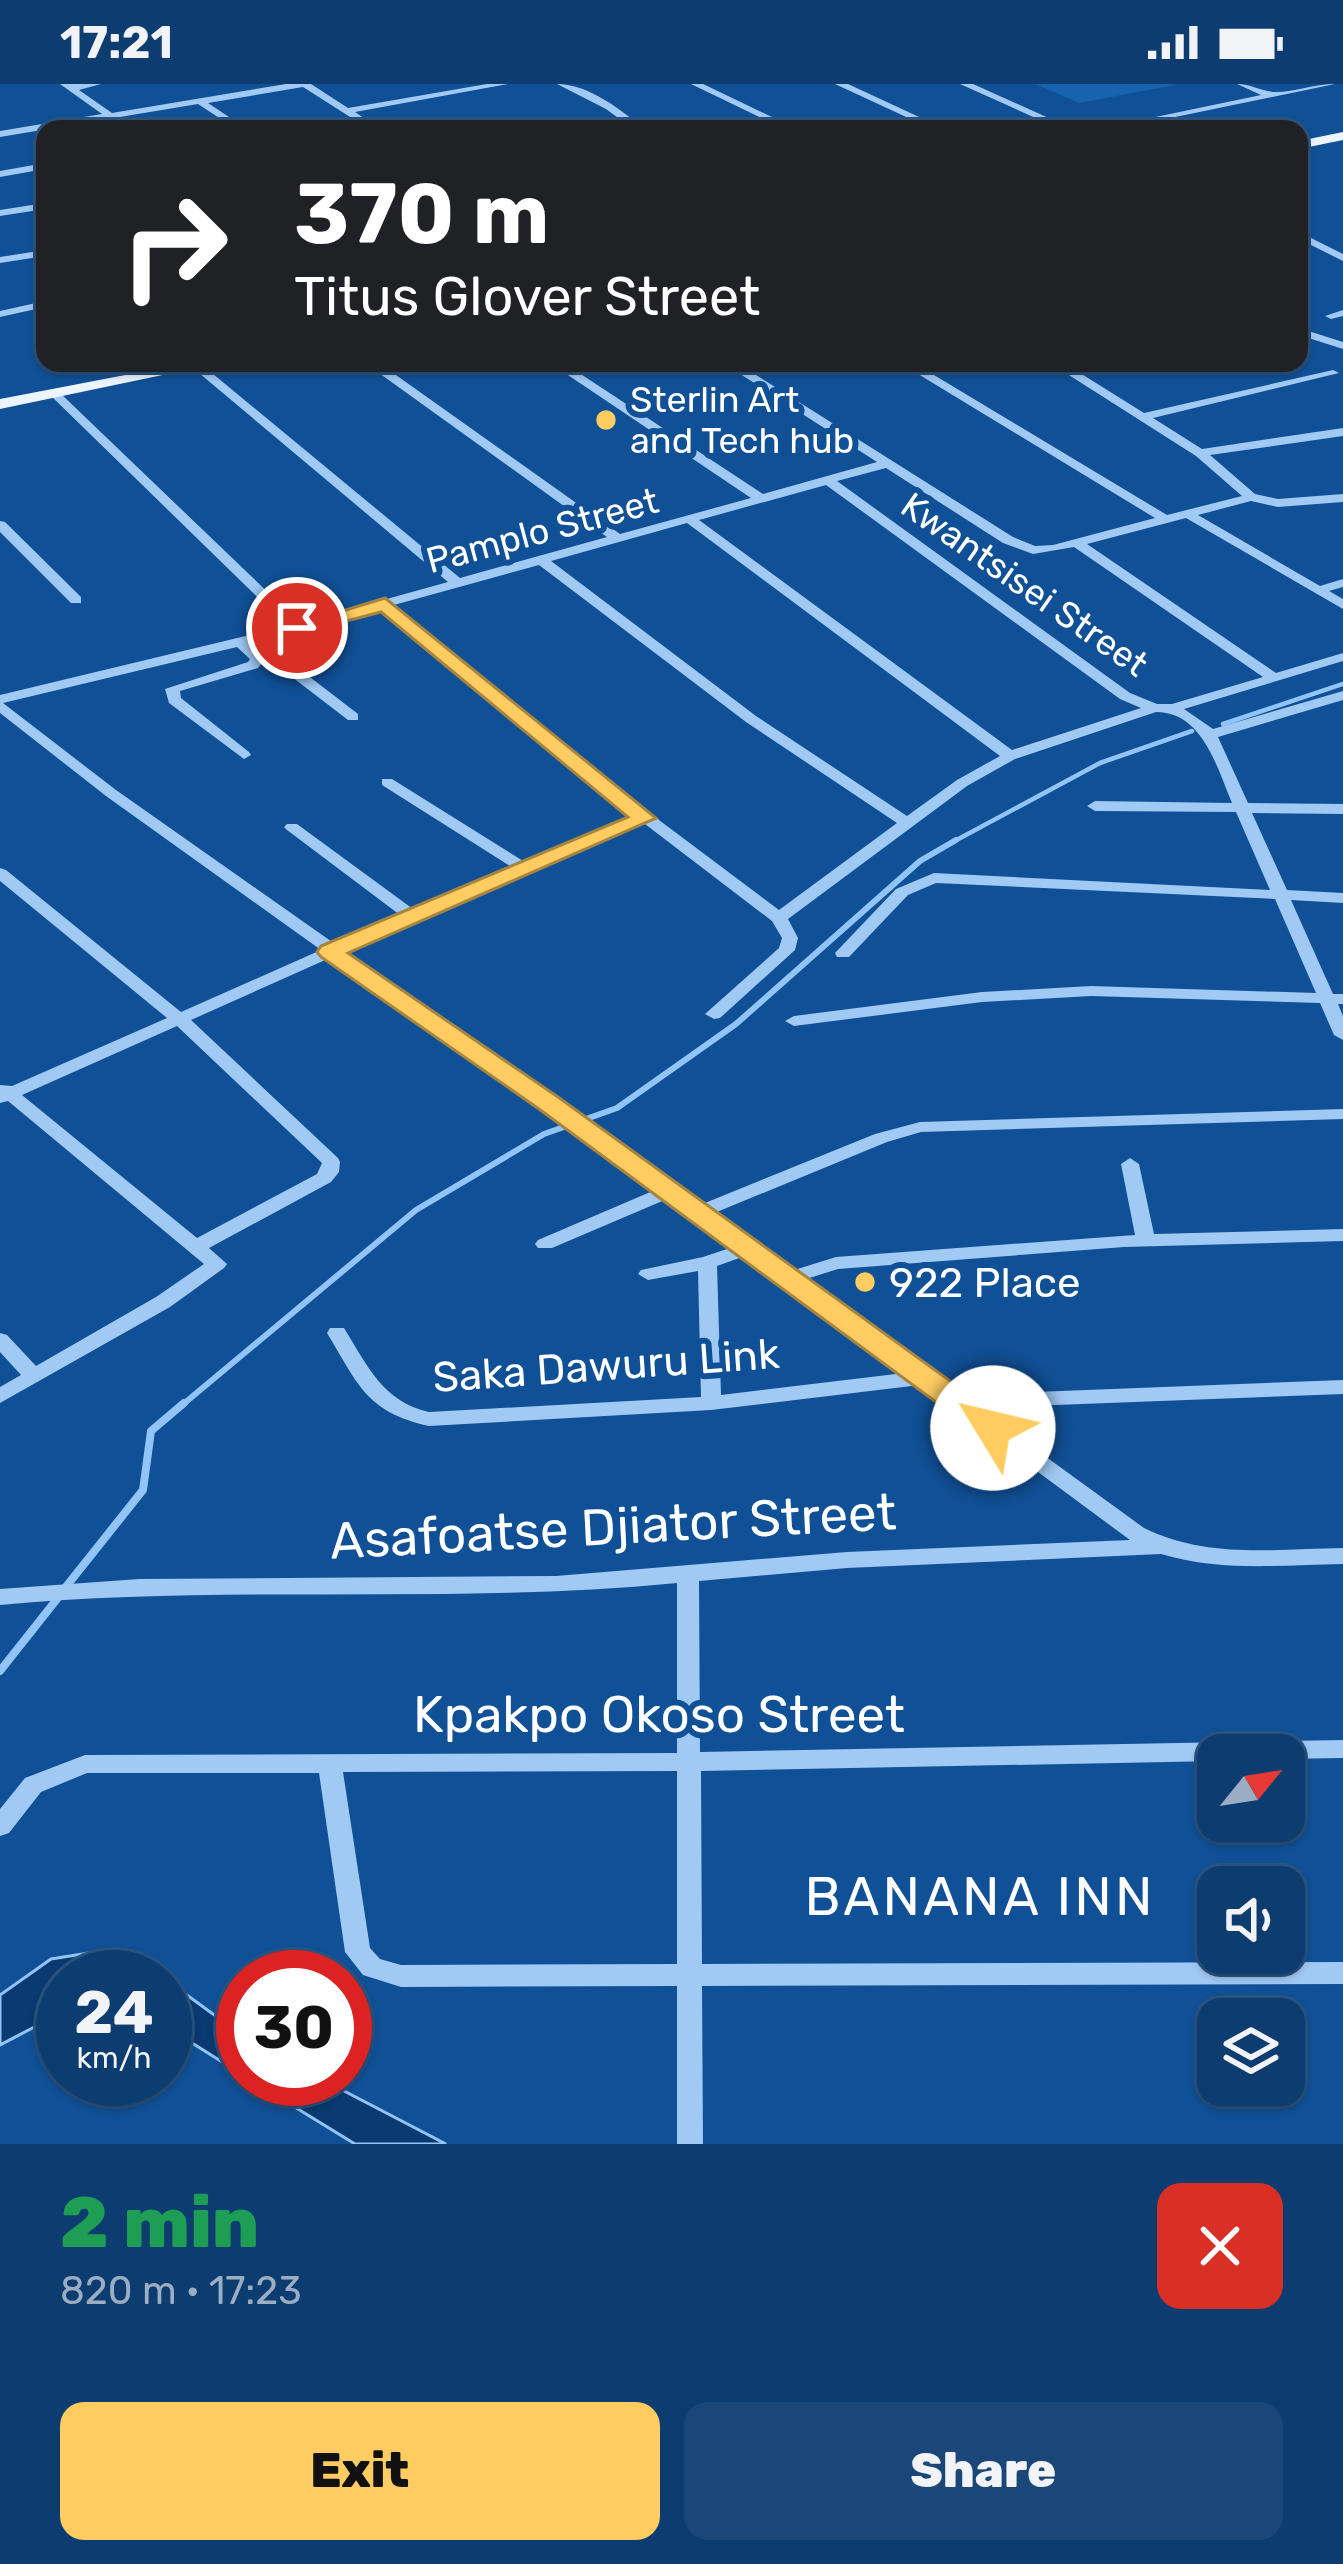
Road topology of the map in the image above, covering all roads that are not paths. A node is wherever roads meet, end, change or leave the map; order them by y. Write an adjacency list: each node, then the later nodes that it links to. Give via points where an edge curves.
1 (96, 84): 11 (street)
2 (304, 84): 14 (street); 15 (street)
3 (430, 84): 12 (street)
4 (503, 84): 12 (street)
5 (562, 84): 21 (street)
6 (696, 84): 22 (street)
7 (840, 84): 23 (street)
8 (965, 84): 24 (street)
9 (1242, 84): 13 (street)
10 (1330, 84): 13 (street)
11 (68, 86): 16 (street)
12 (446, 94): 15 (street)
13 (1271, 96): 25 (street)
14 (199, 100): 16 (street); 19 (street)
15 (345, 111): 20 (street)
16 (110, 116): 18 (street)
17 (0, 117): 27 (street)
18 (91, 120)
19 (229, 120)
20 (360, 120)
21 (627, 120)
22 (773, 120)
23 (921, 120)
24 (1047, 120)
25 (1149, 120)
26 (36, 129): 27 (street)
27 (22, 130): 29 (street)
28 (1343, 132): 30 (main road)
29 (0, 134)
30 (1308, 139)
31 (36, 168): 32 (street)
32 (0, 174)
33 (36, 207): 34 (street)
34 (0, 213)
35 (1308, 240): 37 (street)
36 (36, 254): 38 (street)
37 (1343, 258)
38 (0, 260)
39 (36, 306): 40 (street)
40 (0, 314)
41 (1308, 335): 42 (street)
42 (1343, 346)
43 (133, 372): 53 (main road)
44 (164, 372): 52 (main road)
45 (213, 372): 70 (street)
46 (384, 372): 66 (street)
47 (570, 372): 61 (street)
48 (743, 372): 57 (street)
49 (921, 372): 63 (street)
50 (1070, 372): 54 (street)
51 (1333, 374): 54 (street)
52 (55, 394): 53 (main road); 75 (street)
53 (0, 401)
54 (1142, 417): 56 (street)
55 (1343, 432): 56 (street)
56 (1200, 453): 59 (street)
57 (889, 464): 58 (street, Pamplo Street); 67 (street, via 1020,547)
58 (830, 482): 61 (street, Pamplo Street); 82 (street, Kwantsisei Street, via 1125,696)
59 (1251, 497): 60 (street); 62 (street)
60 (1343, 498)
61 (763, 500): 64 (street, Pamplo Street)
62 (1188, 514): 63 (street); 71 (street)
63 (1165, 519): 67 (street)
64 (691, 520): 66 (street, Pamplo Street); 87 (street)
65 (0, 525): 72 (street)
66 (618, 539): 68 (street, Pamplo Street)
67 (1078, 544): 79 (street)
68 (541, 560): 70 (street, Pamplo Street); 93 (street, via 751,719)
69 (1343, 583): 71 (street)
70 (458, 584): 73 (street, Pamplo Street)
71 (1319, 590): 74 (street)
72 (76, 601)
73 (385, 604): 75 (street, Pamplo Street); 92 (street)
74 (1343, 604)
75 (297, 628): 76 (street, Pamplo Street)
76 (241, 643): 78 (street); 81 (street, Pamplo Street)
77 (1343, 657): 79 (street)
78 (258, 658): 84 (street, via 284,664); 86 (street, via 172,689 174,700)
79 (1273, 677): 83 (street)
80 (1343, 694): 85 (street)
81 (0, 703): 101 (street)
82 (1155, 708): 83 (street, Kwantsisei Street); 87 (street)
83 (1173, 708): 85 (street, Kwantsisei Street)
84 (353, 717)
85 (1210, 734): 90 (street)
86 (244, 755)
87 (1010, 756): 93 (street)
88 (387, 782): 95 (street)
89 (1095, 806): 90 (street)
90 (1242, 806): 91 (street); 97 (street)
91 (1343, 809)
92 (644, 818): 95 (street); 100 (street)
93 (906, 822): 100 (street)
94 (292, 827): 99 (street)
95 (522, 867): 99 (street)
96 (0, 873): 105 (street)
97 (1282, 897): 98 (street); 102 (street, via 934,878 902,892); 103 (street)
98 (1343, 898)
99 (411, 916): 101 (street)
100 (779, 918): 104 (street, via 788,950)
101 (330, 952): 105 (street); 111 (street)
102 (843, 953)
103 (1335, 999): 106 (street, via 1091,991); 107 (street)
104 (714, 1014)
105 (181, 1020): 108 (street); 116 (street, via 331,1162 324,1178)
106 (794, 1021)
107 (1343, 1035)
108 (3, 1092): 116 (street)
109 (1343, 1114): 112 (street, via 920,1127)
110 (1130, 1163): 114 (street)
111 (668, 1192): 112 (street); 115 (street)
112 (697, 1213): 117 (street)
113 (1343, 1235): 114 (street)
114 (1146, 1240): 120 (street, via 836,1262)
115 (545, 1244)
116 (199, 1245): 123 (street, via 215,1267)
117 (746, 1249): 118 (street); 120 (street)
118 (707, 1263): 119 (street); 127 (street)
119 (648, 1274)
120 (786, 1279): 124 (street)
121 (337, 1333): 127 (street, Saka Dawuru Link, via 380,1402 402,1415)
122 (0, 1340): 123 (street)
123 (34, 1376): 126 (street)
124 (923, 1378): 127 (street, Saka Dawuru Link); 128 (street)
125 (1343, 1387): 128 (street)
126 (0, 1396)
127 (711, 1402)
128 (957, 1402): 129 (street)
129 (1157, 1547): 130 (street, via 1197,1557); 131 (street, Asafoatse Djiator Street)
130 (1343, 1556)
131 (688, 1575): 132 (street, Asafoatse Djiator Street, via 438,1587 197,1582); 135 (street)
132 (3, 1597)
133 (1343, 1749): 135 (street, Kpakpo Okoso Street)
134 (329, 1761): 135 (street, Kpakpo Okoso Street); 136 (street, Kpakpo Okoso Street, via 85,1764 33,1785); 138 (street, via 358,1952 372,1967 401,1976)
135 (689, 1762): 138 (street)
136 (0, 1826)
137 (1343, 1972): 138 (street)
138 (692, 1976): 139 (street)
139 (690, 2144)

